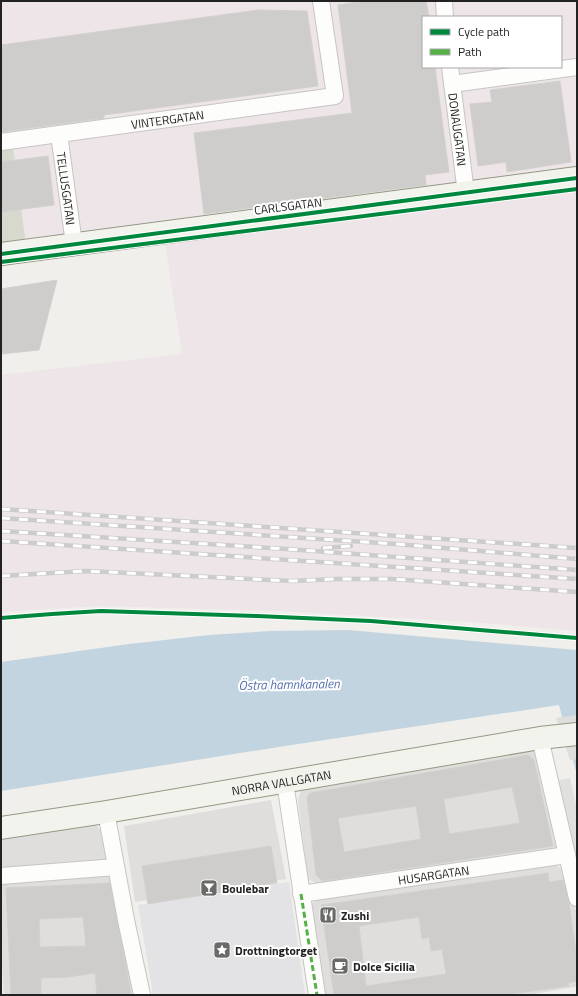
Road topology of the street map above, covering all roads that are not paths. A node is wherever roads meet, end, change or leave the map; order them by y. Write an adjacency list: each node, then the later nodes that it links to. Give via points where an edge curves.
1 (321, 1): 7 (street, VINTERGATAN, via 335,96)
2 (444, 1): 3 (street)
3 (445, 16)
4 (577, 67): 6 (street)
5 (450, 68): 6 (street, DONAUGATAN)
6 (452, 84): 10 (street, DONAUGATAN)
7 (59, 134): 8 (street, VINTERGATAN); 11 (street, TELLUSGATAN)
8 (1, 142)
9 (577, 178): 10 (street, CARLSGATAN)
10 (466, 193): 11 (street, CARLSGATAN)
11 (74, 244): 12 (street, CARLSGATAN)
12 (1, 254)
13 (569, 735): 14 (street, NORRA VALLGATAN)
14 (540, 738): 15 (street, NORRA VALLGATAN); 18 (street)
15 (285, 782): 16 (street, NORRA VALLGATAN); 21 (street)
16 (106, 812): 17 (street, NORRA VALLGATAN); 19 (street)
17 (1, 828)
18 (567, 856): 21 (street, HUSARGATAN); 22 (street)
19 (116, 867): 20 (street); 23 (street)
20 (1, 876)
21 (301, 894): 24 (street)
22 (577, 898)
23 (142, 995)
24 (317, 995)

